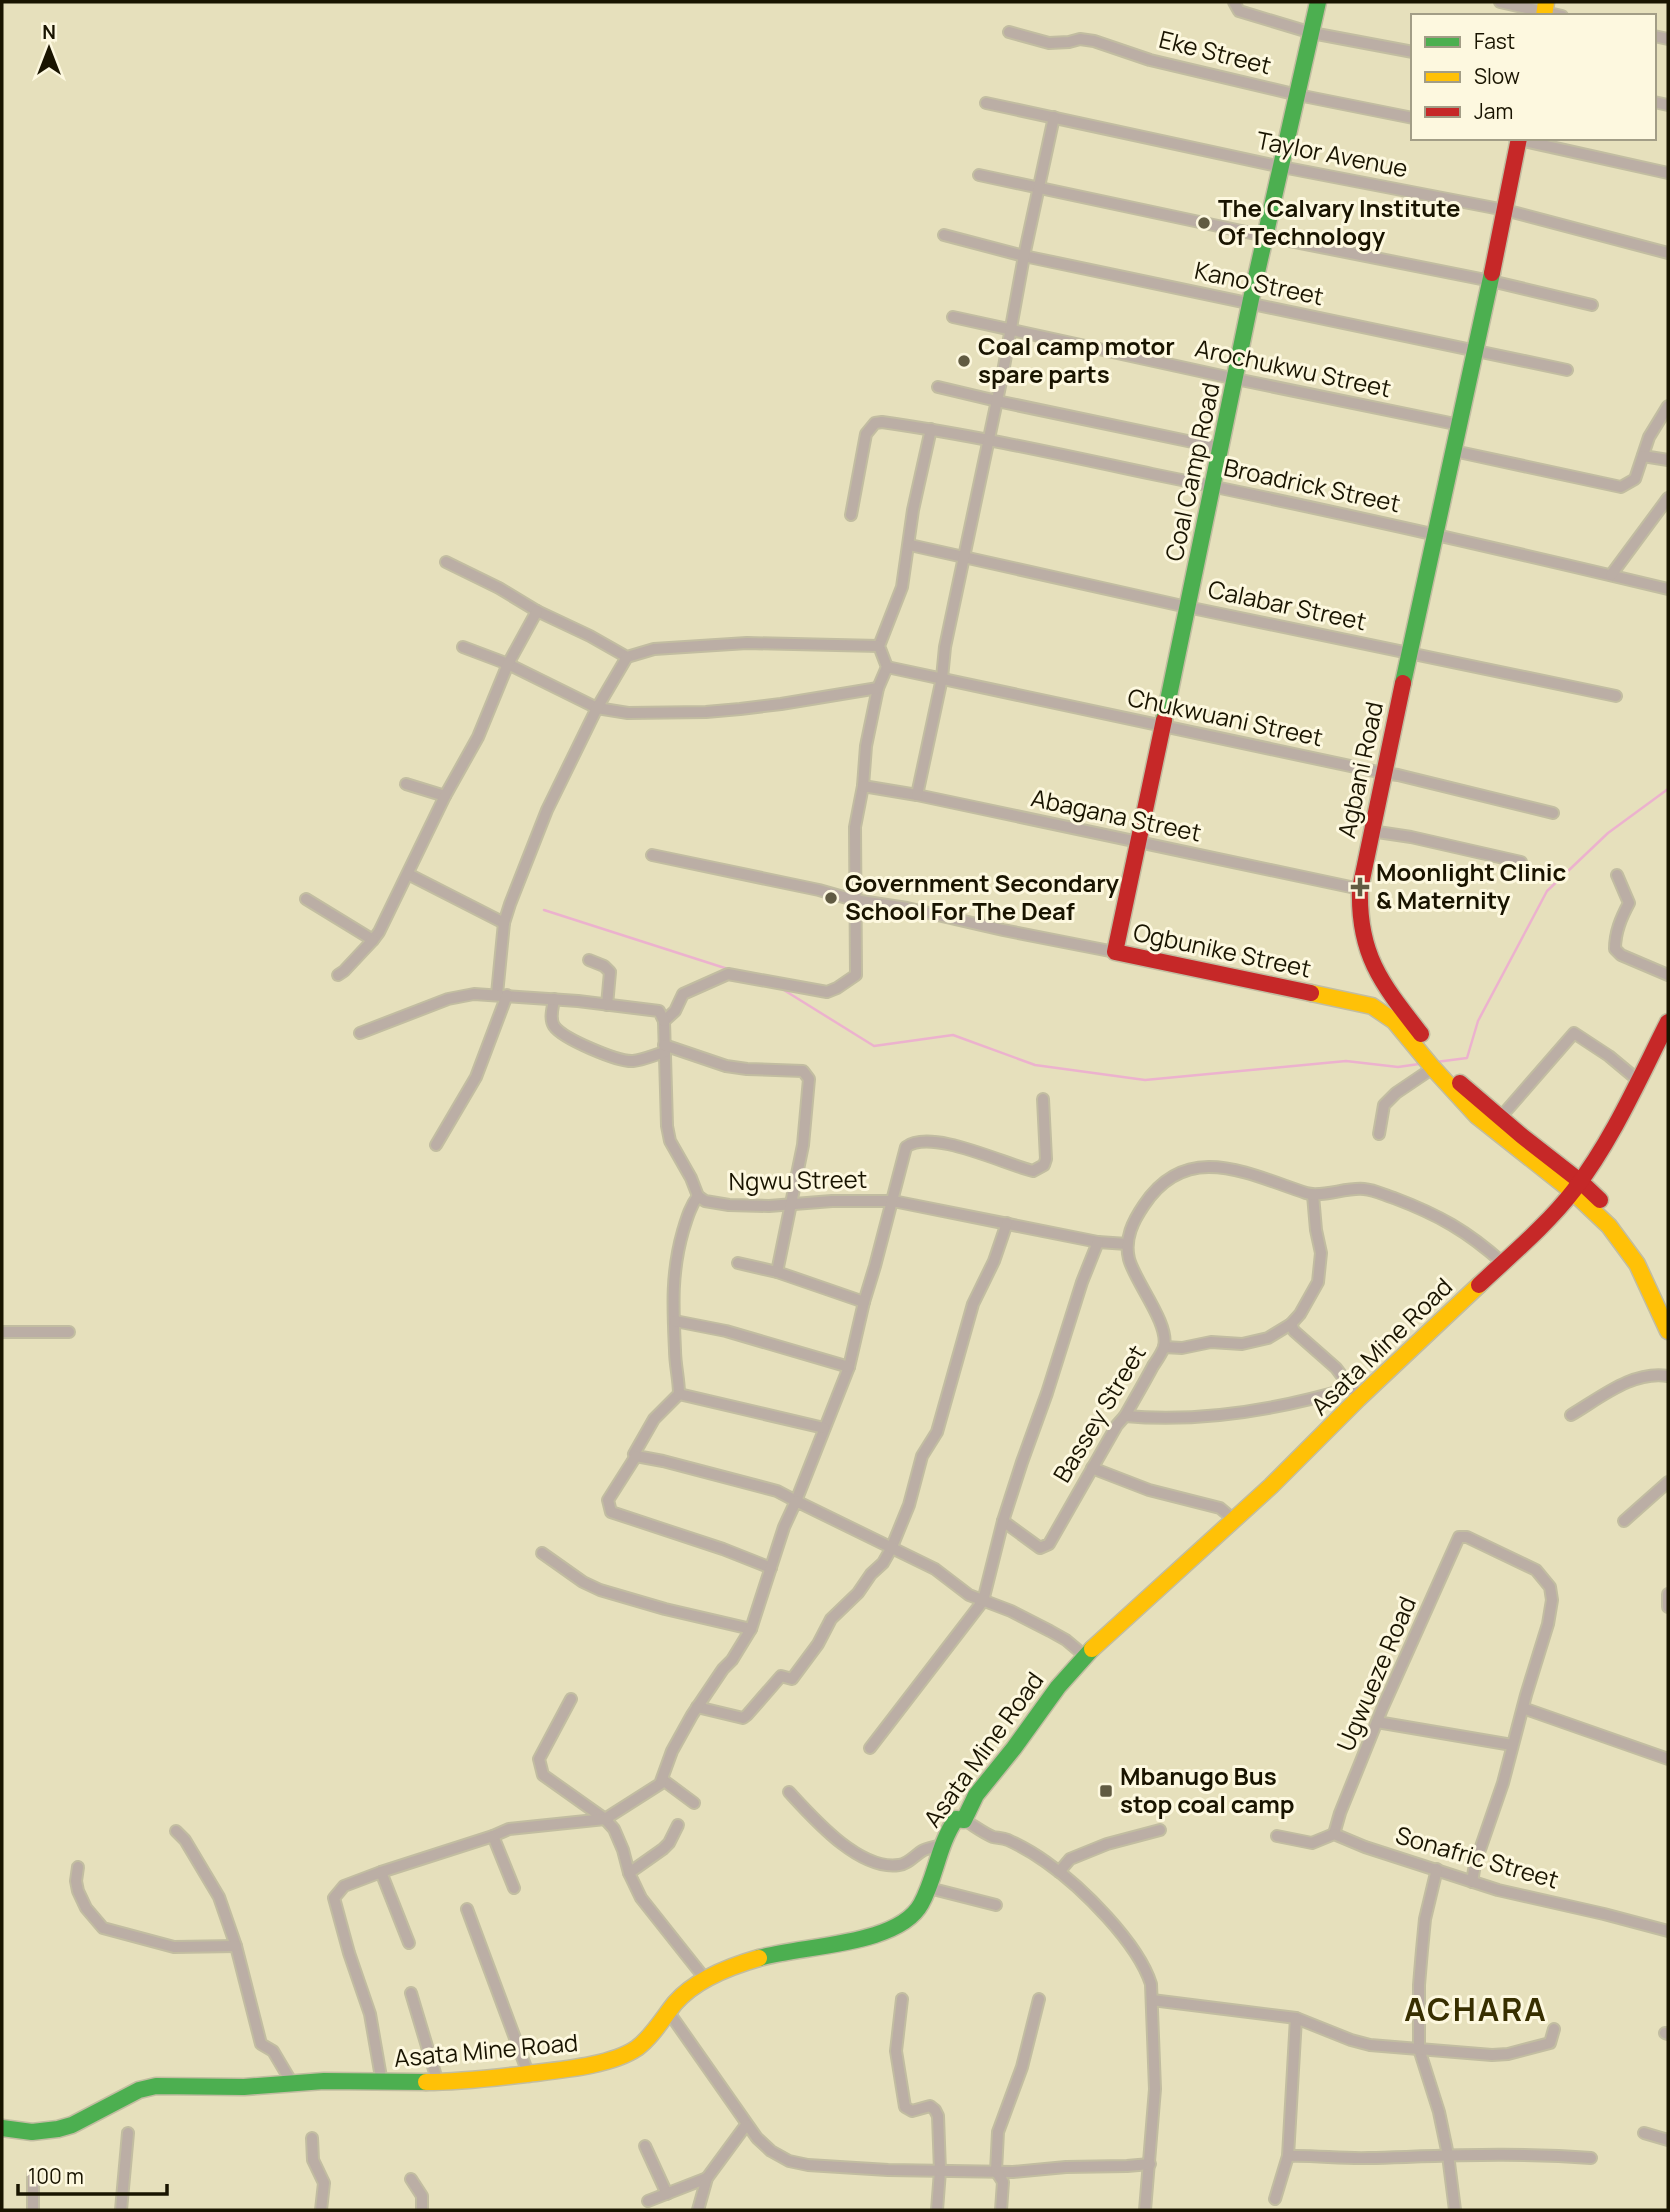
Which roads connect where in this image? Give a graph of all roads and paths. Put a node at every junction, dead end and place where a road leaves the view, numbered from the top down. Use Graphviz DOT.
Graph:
graph roads {
  1 [pos="1234,2"];
  2 [pos="1318,2"];
  3 [pos="1500,2"];
  4 [pos="1545,10"];
  5 [pos="1009,32"];
  6 [pos="1312,33"];
  7 [pos="1411,52"];
  8 [pos="1297,95"];
  9 [pos="986,103"];
  10 [pos="1054,117"];
  11 [pos="1411,118"];
  12 [pos="1517,140"];
  13 [pos="1521,140"];
  14 [pos="1282,167"];
  15 [pos="1668,173"];
  16 [pos="979,175"];
  17 [pos="1039,188"];
  18 [pos="1505,210"];
  19 [pos="944,235"];
  20 [pos="1265,236"];
  21 [pos="1668,253"];
  22 [pos="1024,256"];
  23 [pos="1491,281"];
  24 [pos="1250,304"];
  25 [pos="1592,305"];
  26 [pos="953,317"];
  27 [pos="1011,330"];
  28 [pos="1477,349"];
  29 [pos="1567,370"];
  30 [pos="1236,379"];
  31 [pos="938,387"];
  32 [pos="997,401"];
  33 [pos="1668,406"];
  34 [pos="1460,425"];
  35 [pos="931,429"];
  36 [pos="989,440"];
  37 [pos="1221,447"];
  38 [pos="1454,451"];
  39 [pos="1643,456"];
  40 [pos="1668,460"];
  41 [pos="1213,486"];
  42 [pos="1668,498"];
  43 [pos="851,514"];
  44 [pos="1435,534"];
  45 [pos="910,545"];
  46 [pos="965,556"];
  47 [pos="446,562"];
  48 [pos="1611,575"];
  49 [pos="1668,589"];
  50 [pos="1187,607"];
  51 [pos="537,611"];
  52 [pos="879,646"];
  53 [pos="463,647"];
  54 [pos="1409,653"];
  55 [pos="627,657"];
  56 [pos="508,664"];
  57 [pos="887,667"];
  58 [pos="942,678"];
  59 [pos="878,688"];
  60 [pos="1616,696"];
  61 [pos="597,708"];
  62 [pos="1162,725"];
  63 [pos="1383,774"];
  64 [pos="406,784"];
  65 [pos="863,786"];
  66 [pos="917,795"];
  67 [pos="445,796"];
  68 [pos="1553,813"];
  69 [pos="1371,831"];
  70 [pos="1137,842"];
  71 [pos="652,855"];
  72 [pos="1521,862"];
  73 [pos="408,874"];
  74 [pos="1617,875"];
  75 [pos="1360,889"];
  76 [pos="306,899"];
  77 [pos="854,900"];
  78 [pos="504,923"];
  79 [pos="373,940"];
  80 [pos="1115,951"];
  81 [pos="589,960"];
  82 [pos="338,975"];
  83 [pos="1668,975"];
  84 [pos="1389,993"];
  85 [pos="502,995"];
  86 [pos="554,999"];
  87 [pos="607,1005"];
  88 [pos="1372,1006"];
  89 [pos="664,1021"];
  90 [pos="1668,1022"];
  91 [pos="360,1033"];
  92 [pos="664,1049"];
  93 [pos="1434,1063"];
  94 [pos="1639,1081"];
  95 [pos="1043,1099"];
  96 [pos="1500,1118"];
  97 [pos="1379,1134"];
  98 [pos="436,1145"];
  99 [pos="1577,1187"];
  100 [pos="1313,1195"];
  101 [pos="698,1196"];
  102 [pos="893,1201"];
  103 [pos="792,1205"];
  104 [pos="1007,1223"];
  105 [pos="1098,1242"];
  106 [pos="1127,1244"];
  107 [pos="738,1263"];
  108 [pos="1503,1263"];
  109 [pos="777,1272"];
  110 [pos="863,1302"];
  111 [pos="1668,1305"];
  112 [pos="675,1321"];
  113 [pos="1291,1324"];
  114 [pos="2,1332"];
  115 [pos="69,1332"];
  116 [pos="1668,1332"];
  117 [pos="1164,1347"];
  118 [pos="849,1367"];
  119 [pos="1668,1376"];
  120 [pos="1357,1392"];
  121 [pos="679,1394"];
  122 [pos="1125,1416"];
  123 [pos="1571,1416"];
  124 [pos="824,1428"];
  125 [pos="636,1457"];
  126 [pos="1092,1468"];
  127 [pos="1668,1482"];
  128 [pos="796,1500"];
  129 [pos="1233,1520"];
  130 [pos="1003,1521"];
  131 [pos="1624,1521"];
  132 [pos="891,1549"];
  133 [pos="542,1553"];
  134 [pos="771,1569"];
  135 [pos="1668,1594"];
  136 [pos="983,1601"];
  137 [pos="1668,1607"];
  138 [pos="751,1629"];
  139 [pos="1085,1656"];
  140 [pos="571,1699"];
  141 [pos="697,1707"];
  142 [pos="1523,1708"];
  143 [pos="1377,1722"];
  144 [pos="1512,1745"];
  145 [pos="870,1748"];
  146 [pos="1668,1759"];
  147 [pos="663,1780"];
  148 [pos="789,1792"];
  149 [pos="694,1803"];
  150 [pos="605,1819"];
  151 [pos="964,1820"];
  152 [pos="678,1825"];
  153 [pos="176,1830"];
  154 [pos="1160,1830"];
  155 [pos="1334,1834"];
  156 [pos="494,1836"];
  157 [pos="1277,1836"];
  158 [pos="942,1845"];
  159 [pos="78,1867"];
  160 [pos="1437,1869"];
  161 [pos="381,1872"];
  162 [pos="1059,1872"];
  163 [pos="629,1873"];
  164 [pos="1472,1882"];
  165 [pos="514,1888"];
  166 [pos="929,1888"];
  167 [pos="996,1905"];
  168 [pos="467,1909"];
  169 [pos="1668,1931"];
  170 [pos="409,1943"];
  171 [pos="236,1947"];
  172 [pos="706,1980"];
  173 [pos="411,1993"];
  174 [pos="902,1998"];
  175 [pos="1040,1999"];
  176 [pos="1152,2000"];
  177 [pos="668,2011"];
  178 [pos="1296,2018"];
  179 [pos="1554,2029"];
  180 [pos="1419,2049"];
  181 [pos="528,2073"];
  182 [pos="292,2082"];
  183 [pos="382,2083"];
  184 [pos="438,2083"];
  185 [pos="746,2125"];
  186 [pos="2,2128"];
  187 [pos="128,2133"];
  188 [pos="1644,2133"];
  189 [pos="312,2138"];
  190 [pos="1668,2140"];
  191 [pos="645,2146"];
  192 [pos="1448,2155"];
  193 [pos="1288,2156"];
  194 [pos="1591,2158"];
  195 [pos="1150,2164"];
  196 [pos="940,2171"];
  197 [pos="996,2171"];
  198 [pos="33,2174"];
  199 [pos="707,2178"];
  200 [pos="411,2179"];
  201 [pos="667,2194"];
  202 [pos="1275,2199"];
  203 [pos="648,2202"];
  204 [pos="33,2210"];
  205 [pos="121,2210"];
  206 [pos="321,2210"];
  207 [pos="422,2210"];
  208 [pos="698,2210"];
  209 [pos="937,2210"];
  210 [pos="1001,2210"];
  211 [pos="1146,2210"];
  212 [pos="1455,2210"];
  1 -- 6 [label="street"];
  2 -- 6 [label="main road, Coal Camp Road"];
  3 -- 4 [label="street"];
  5 -- 8 [label="street, Eke Street"];
  6 -- 7 [label="street"];
  6 -- 8 [label="main road, Coal Camp Road"];
  8 -- 11 [label="street, Eke Street"];
  8 -- 14 [label="main road, Coal Camp Road"];
  9 -- 10 [label="street, Taylor Avenue"];
  10 -- 14 [label="street, Taylor Avenue"];
  10 -- 17 [label="street"];
  12 -- 18 [label="main road, Agbani Road"];
  13 -- 15 [label="street"];
  14 -- 18 [label="street, Taylor Avenue"];
  14 -- 20 [label="main road, Coal Camp Road"];
  16 -- 17 [label="street"];
  17 -- 20 [label="street"];
  17 -- 22 [label="street"];
  18 -- 21 [label="street, Taylor Avenue"];
  18 -- 23 [label="main road, Agbani Road"];
  19 -- 22 [label="street, Kano Street"];
  20 -- 23 [label="street"];
  20 -- 24 [label="main road, Coal Camp Road"];
  22 -- 24 [label="street, Kano Street"];
  22 -- 27 [label="street"];
  23 -- 25 [label="street"];
  23 -- 28 [label="main road, Agbani Road"];
  24 -- 28 [label="street, Kano Street"];
  24 -- 30 [label="main road, Coal Camp Road"];
  26 -- 27 [label="street, Arochukwu Street"];
  27 -- 30 [label="street, Arochukwu Street"];
  27 -- 32 [label="street"];
  28 -- 29 [label="street, Kano Street"];
  28 -- 34 [label="main road, Agbani Road"];
  30 -- 34 [label="street, Arochukwu Street"];
  30 -- 37 [label="main road, Coal Camp Road"];
  31 -- 32 [label="street"];
  32 -- 36 [label="street"];
  32 -- 37 [label="street"];
  33 -- 39 [label="street"];
  34 -- 38 [label="main road, Agbani Road"];
  35 -- 36 [label="street, Broadrick Street"];
  35 -- 43 [label="street, Broadrick Street"];
  35 -- 45 [label="street"];
  36 -- 41 [label="street, Broadrick Street"];
  36 -- 46 [label="street"];
  37 -- 41 [label="main road, Coal Camp Road"];
  38 -- 39 [label="street"];
  38 -- 44 [label="main road, Agbani Road"];
  39 -- 40 [label="street"];
  41 -- 44 [label="street, Broadrick Street"];
  41 -- 50 [label="main road, Coal Camp Road"];
  42 -- 48 [label="street"];
  44 -- 48 [label="street, Broadrick Street"];
  44 -- 54 [label="main road, Agbani Road"];
  45 -- 46 [label="street, Calabar Street"];
  45 -- 52 [label="street"];
  46 -- 50 [label="street, Calabar Street"];
  46 -- 58 [label="street"];
  47 -- 51 [label="street"];
  48 -- 49 [label="street, Broadrick Street"];
  50 -- 54 [label="street, Calabar Street"];
  50 -- 62 [label="main road, Coal Camp Road"];
  51 -- 55 [label="street"];
  51 -- 56 [label="street"];
  52 -- 55 [label="street"];
  52 -- 57 [label="street"];
  53 -- 56 [label="street"];
  54 -- 60 [label="street, Calabar Street"];
  54 -- 63 [label="main road, Agbani Road"];
  55 -- 61 [label="street"];
  56 -- 61 [label="street"];
  56 -- 67 [label="street"];
  57 -- 58 [label="street, Chukwuani Street"];
  57 -- 59 [label="street"];
  58 -- 62 [label="street, Chukwuani Street"];
  58 -- 66 [label="street"];
  59 -- 61 [label="street"];
  59 -- 65 [label="street"];
  61 -- 78 [label="street"];
  62 -- 63 [label="street, Chukwuani Street"];
  62 -- 70 [label="main road, Coal Camp Road"];
  63 -- 68 [label="street, Chukwuani Street"];
  63 -- 69 [label="main road, Agbani Road"];
  64 -- 67 [label="street"];
  65 -- 66 [label="street, Abagana Street"];
  65 -- 77 [label="street"];
  66 -- 70 [label="street, Abagana Street"];
  67 -- 73 [label="street"];
  69 -- 72 [label="street"];
  69 -- 75 [label="main road, Agbani Road"];
  70 -- 75 [label="street, Abagana Street"];
  70 -- 80 [label="main road, Coal Camp Road"];
  71 -- 77 [label="street, Ogbunike Street"];
  73 -- 78 [label="street"];
  73 -- 79 [label="street"];
  74 -- 83 [label="street"];
  75 -- 84 [label="main road, Agbani Road"];
  76 -- 79 [label="street"];
  77 -- 80 [label="street, Ogbunike Street"];
  77 -- 89 [label="street"];
  78 -- 85 [label="street"];
  79 -- 82 [label="street"];
  80 -- 88 [label="main road, Ogbunike Street"];
  81 -- 87 [label="street"];
  84 -- 88 [label="main road"];
  84 -- 93 [label="main road, Agbani Road"];
  85 -- 86 [label="street"];
  85 -- 91 [label="street"];
  85 -- 98 [label="street"];
  86 -- 87 [label="street"];
  86 -- 92 [label="street"];
  87 -- 89 [label="street"];
  88 -- 93 [label="main road, Agbani Road"];
  89 -- 92 [label="street, Ngwu Street"];
  90 -- 94 [label="main road, Asata Mine Road"];
  92 -- 101 [label="street, Ngwu Street"];
  92 -- 103 [label="street"];
  93 -- 96 [label="main road, Agbani Road"];
  93 -- 97 [label="street"];
  93 -- 99 [label="main road, Agbani Road"];
  94 -- 96 [label="street"];
  94 -- 99 [label="main road, Asata Mine Road"];
  95 -- 102 [label="street"];
  96 -- 99 [label="main road, Agbani Road"];
  99 -- 108 [label="main road, Asata Mine Road"];
  99 -- 111 [label="main road, Agbani Road"];
  99 -- 116 [label="main road, Agbani Road"];
  100 -- 106 [label="street"];
  100 -- 108 [label="street"];
  100 -- 113 [label="street"];
  101 -- 103 [label="street, Ngwu Street"];
  101 -- 112 [label="street"];
  102 -- 103 [label="street, Ngwu Street"];
  102 -- 104 [label="street, Ngwu Street"];
  102 -- 110 [label="street"];
  103 -- 109 [label="street"];
  104 -- 105 [label="street, Ngwu Street"];
  104 -- 132 [label="street"];
  105 -- 106 [label="street, Ngwu Street"];
  105 -- 130 [label="street"];
  106 -- 117 [label="street, Bassey Street"];
  107 -- 109 [label="street"];
  108 -- 120 [label="main road, Asata Mine Road"];
  109 -- 110 [label="street"];
  110 -- 118 [label="street"];
  112 -- 118 [label="street"];
  112 -- 121 [label="street"];
  113 -- 117 [label="street"];
  113 -- 120 [label="street"];
  114 -- 115 [label="street"];
  117 -- 122 [label="street, Bassey Street"];
  118 -- 124 [label="street"];
  119 -- 123 [label="street"];
  120 -- 122 [label="street"];
  120 -- 129 [label="main road, Asata Mine Road"];
  121 -- 124 [label="street"];
  121 -- 125 [label="street"];
  122 -- 126 [label="street, Bassey Street"];
  124 -- 128 [label="street"];
  125 -- 128 [label="street"];
  125 -- 134 [label="street"];
  126 -- 129 [label="street"];
  126 -- 130 [label="street, Bassey Street"];
  127 -- 131 [label="street"];
  128 -- 132 [label="street"];
  128 -- 134 [label="street"];
  129 -- 139 [label="main road, Asata Mine Road"];
  130 -- 136 [label="street"];
  132 -- 136 [label="street"];
  132 -- 141 [label="street"];
  133 -- 138 [label="street"];
  134 -- 138 [label="street"];
  135 -- 137 [label="street"];
  136 -- 139 [label="street"];
  136 -- 145 [label="street"];
  138 -- 141 [label="street"];
  139 -- 151 [label="main road, Asata Mine Road"];
  140 -- 150 [label="street"];
  141 -- 147 [label="street"];
  142 -- 143 [label="street, Ugwueze Road"];
  142 -- 144 [label="street"];
  142 -- 146 [label="street"];
  143 -- 144 [label="street"];
  143 -- 155 [label="street, Ugwueze Road"];
  144 -- 164 [label="street"];
  147 -- 149 [label="street"];
  147 -- 150 [label="street"];
  148 -- 158 [label="street"];
  150 -- 156 [label="street"];
  150 -- 163 [label="street"];
  151 -- 158 [label="main road, Asata Mine Road"];
  151 -- 162 [label="street"];
  152 -- 163 [label="street"];
  153 -- 171 [label="street"];
  154 -- 162 [label="street"];
  155 -- 157 [label="street"];
  155 -- 160 [label="street, Sonafric Street"];
  156 -- 161 [label="street"];
  156 -- 165 [label="street"];
  158 -- 166 [label="main road, Asata Mine Road"];
  159 -- 171 [label="street"];
  160 -- 164 [label="street, Sonafric Street"];
  160 -- 180 [label="street"];
  161 -- 170 [label="street"];
  161 -- 183 [label="street"];
  162 -- 176 [label="street"];
  163 -- 172 [label="street"];
  164 -- 169 [label="street, Sonafric Street"];
  166 -- 167 [label="street"];
  166 -- 172 [label="main road, Asata Mine Road"];
  168 -- 181 [label="street"];
  171 -- 182 [label="street"];
  172 -- 177 [label="main road, Asata Mine Road"];
  173 -- 184 [label="street"];
  174 -- 196 [label="street"];
  175 -- 197 [label="street"];
  176 -- 178 [label="street"];
  176 -- 195 [label="street"];
  177 -- 181 [label="main road, Asata Mine Road"];
  177 -- 185 [label="street"];
  178 -- 180 [label="street"];
  178 -- 193 [label="street"];
  179 -- 180 [label="street"];
  180 -- 192 [label="street"];
  181 -- 184 [label="main road, Asata Mine Road"];
  182 -- 183 [label="main road, Asata Mine Road"];
  182 -- 186 [label="main road, Asata Mine Road"];
  183 -- 184 [label="main road, Asata Mine Road"];
  185 -- 196 [label="street"];
  185 -- 199 [label="street"];
  187 -- 205 [label="street"];
  188 -- 190 [label="street"];
  189 -- 206 [label="street"];
  191 -- 201 [label="street"];
  192 -- 193 [label="street"];
  192 -- 194 [label="street"];
  192 -- 212 [label="street"];
  193 -- 202 [label="street"];
  195 -- 197 [label="street"];
  195 -- 211 [label="street"];
  196 -- 197 [label="street"];
  196 -- 209 [label="street"];
  197 -- 210 [label="street"];
  198 -- 204 [label="street"];
  199 -- 201 [label="street"];
  199 -- 208 [label="street"];
  200 -- 207 [label="street"];
  201 -- 203 [label="street"];
}
